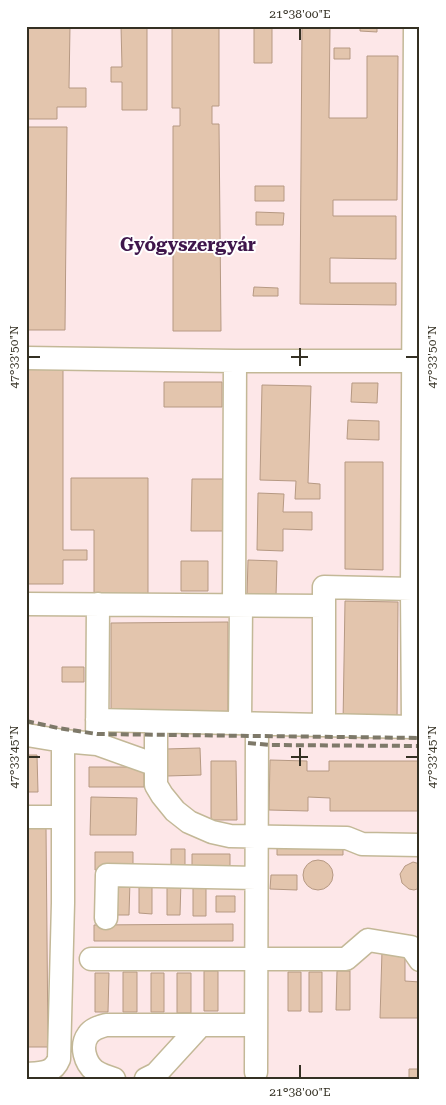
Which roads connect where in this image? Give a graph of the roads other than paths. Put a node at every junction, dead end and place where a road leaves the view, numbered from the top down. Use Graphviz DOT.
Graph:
graph roads {
  1 [pos="414,26"];
  2 [pos="417,285"];
  3 [pos="26,358"];
  4 [pos="235,361"];
  5 [pos="413,361"];
  6 [pos="412,589"];
  7 [pos="26,604"];
  8 [pos="98,604"];
  9 [pos="238,605"];
  10 [pos="324,606"];
  11 [pos="416,698"];
  12 [pos="97,720"];
  13 [pos="156,722"];
  14 [pos="248,723"];
  15 [pos="324,725"];
  16 [pos="27,735"];
  17 [pos="63,741"];
  18 [pos="97,744"];
  19 [pos="156,765"];
  20 [pos="26,817"];
  21 [pos="63,817"];
  22 [pos="256,837"];
  23 [pos="420,845"];
  24 [pos="256,878"];
  25 [pos="106,918"];
  26 [pos="256,958"];
  27 [pos="91,959"];
  28 [pos="420,960"];
  29 [pos="256,1025"];
  30 [pos="199,1027"];
  31 [pos="256,1072"];
  32 [pos="26,1074"];
  33 [pos="114,1079"];
  34 [pos="146,1079"];
  1 -- 2 [label="lane"];
  2 -- 5 [label="lane"];
  3 -- 4 [label="lane"];
  4 -- 5 [label="lane"];
  4 -- 9 [label="lane"];
  5 -- 6 [label="lane"];
  6 -- 10 [label="lane"];
  6 -- 11 [label="lane"];
  7 -- 8 [label="lane"];
  8 -- 9 [label="lane"];
  8 -- 12 [label="lane"];
  9 -- 10 [label="lane"];
  9 -- 14 [label="lane"];
  10 -- 15 [label="lane"];
  11 -- 15 [label="lane"];
  12 -- 13 [label="lane"];
  12 -- 18 [label="lane"];
  13 -- 14 [label="lane"];
  13 -- 19 [label="lane"];
  14 -- 15 [label="lane"];
  14 -- 22 [label="lane"];
  16 -- 17 [label="lane"];
  17 -- 18 [label="lane"];
  17 -- 21 [label="lane"];
  18 -- 19 [label="lane"];
  19 -- 22 [label="lane"];
  20 -- 21 [label="lane"];
  21 -- 32 [label="lane"];
  22 -- 23 [label="lane"];
  22 -- 24 [label="lane"];
  24 -- 25 [label="lane"];
  24 -- 26 [label="lane"];
  26 -- 27 [label="lane"];
  26 -- 28 [label="lane"];
  26 -- 29 [label="lane"];
  29 -- 30 [label="lane"];
  29 -- 31 [label="lane"];
  30 -- 33 [label="lane"];
  30 -- 34 [label="lane"];
}
